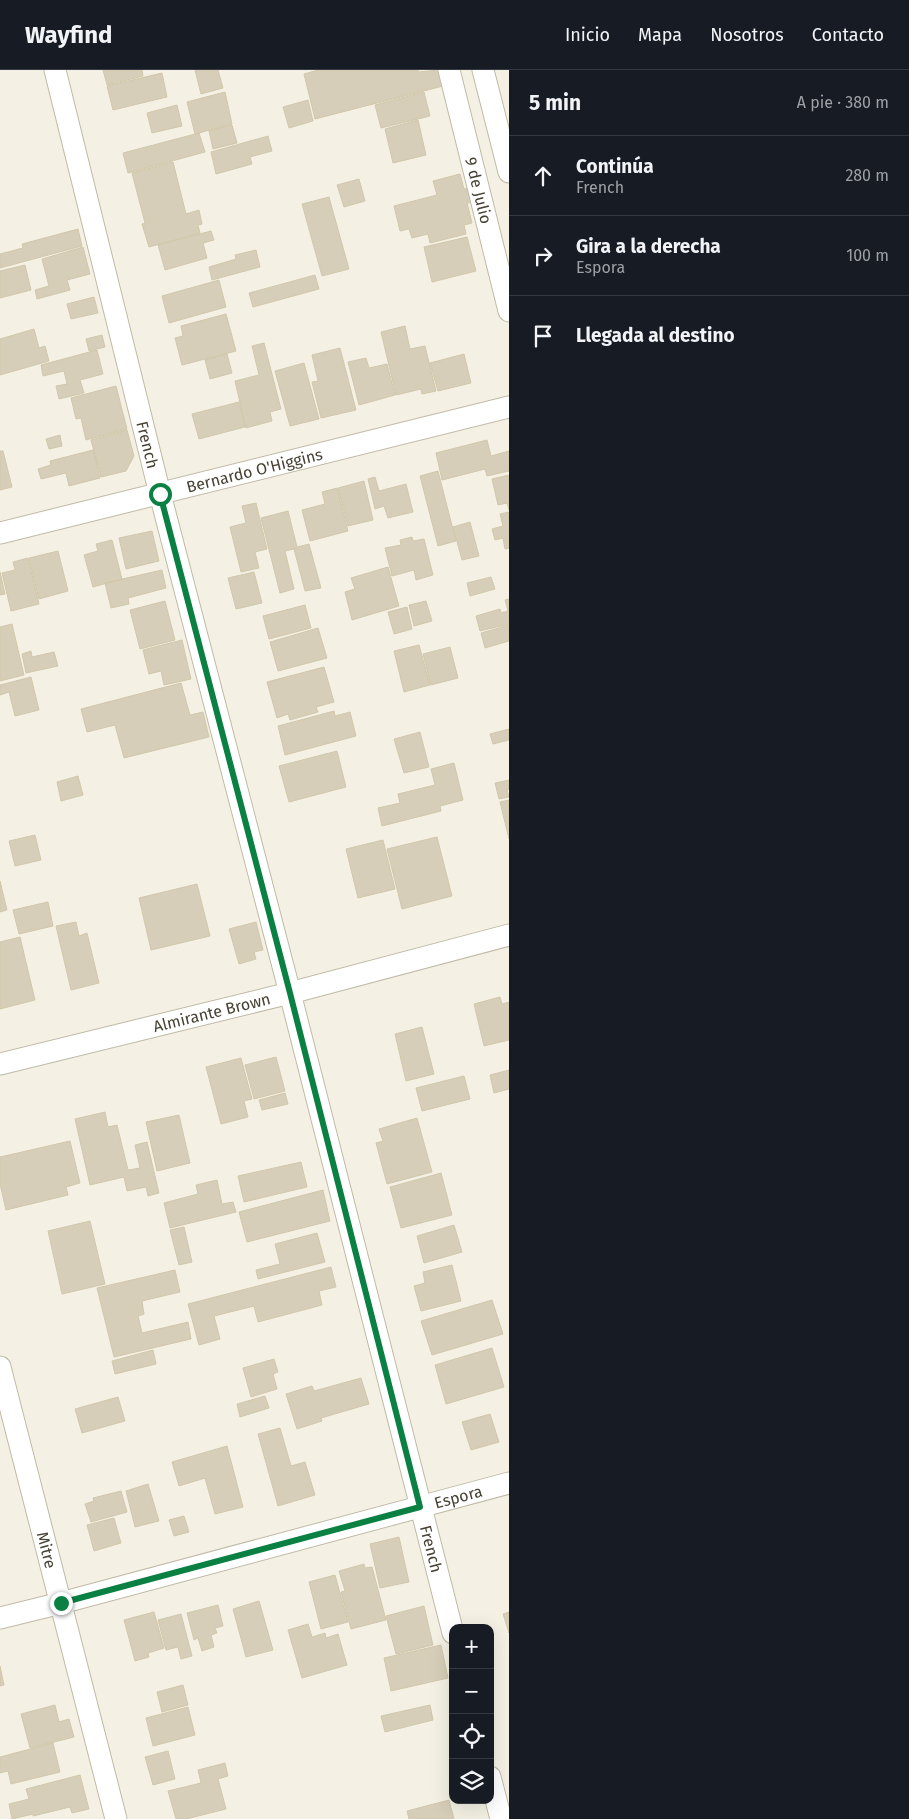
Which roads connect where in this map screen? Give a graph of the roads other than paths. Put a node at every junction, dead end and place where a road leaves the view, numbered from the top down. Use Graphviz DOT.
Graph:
graph roads {
  1 [pos="55,70"];
  2 [pos="449,70"];
  3 [pos="483,70"];
  4 [pos="509,172"];
  5 [pos="509,311"];
  6 [pos="509,407"];
  7 [pos="160,494"];
  8 [pos="0,533"];
  9 [pos="509,935"];
  10 [pos="290,993"];
  11 [pos="0,1064"];
  12 [pos="0,1367"];
  13 [pos="509,1483"];
  14 [pos="420,1507"];
  15 [pos="61,1603"];
  16 [pos="0,1618"];
  17 [pos="451,1624"];
  18 [pos="494,1792"];
  19 [pos="116,1819"];
  20 [pos="501,1819"];
  1 -- 7 [label="street, French"];
  2 -- 5 [label="street, 9 de Julio"];
  3 -- 4 [label="street, 9 de Julio"];
  6 -- 7 [label="street, Bernardo O'Higgins"];
  7 -- 8 [label="street, Bernardo O'Higgins"];
  7 -- 10 [label="street, French"];
  9 -- 10 [label="street, Almirante Brown"];
  10 -- 11 [label="street, Almirante Brown"];
  10 -- 14 [label="street, French"];
  12 -- 15 [label="street, Mitre"];
  13 -- 14 [label="street, Espora"];
  14 -- 15 [label="street, Espora"];
  14 -- 17 [label="street, French"];
  15 -- 16 [label="street, Espora"];
  15 -- 19 [label="street, Mitre"];
  18 -- 20 [label="street"];
}
